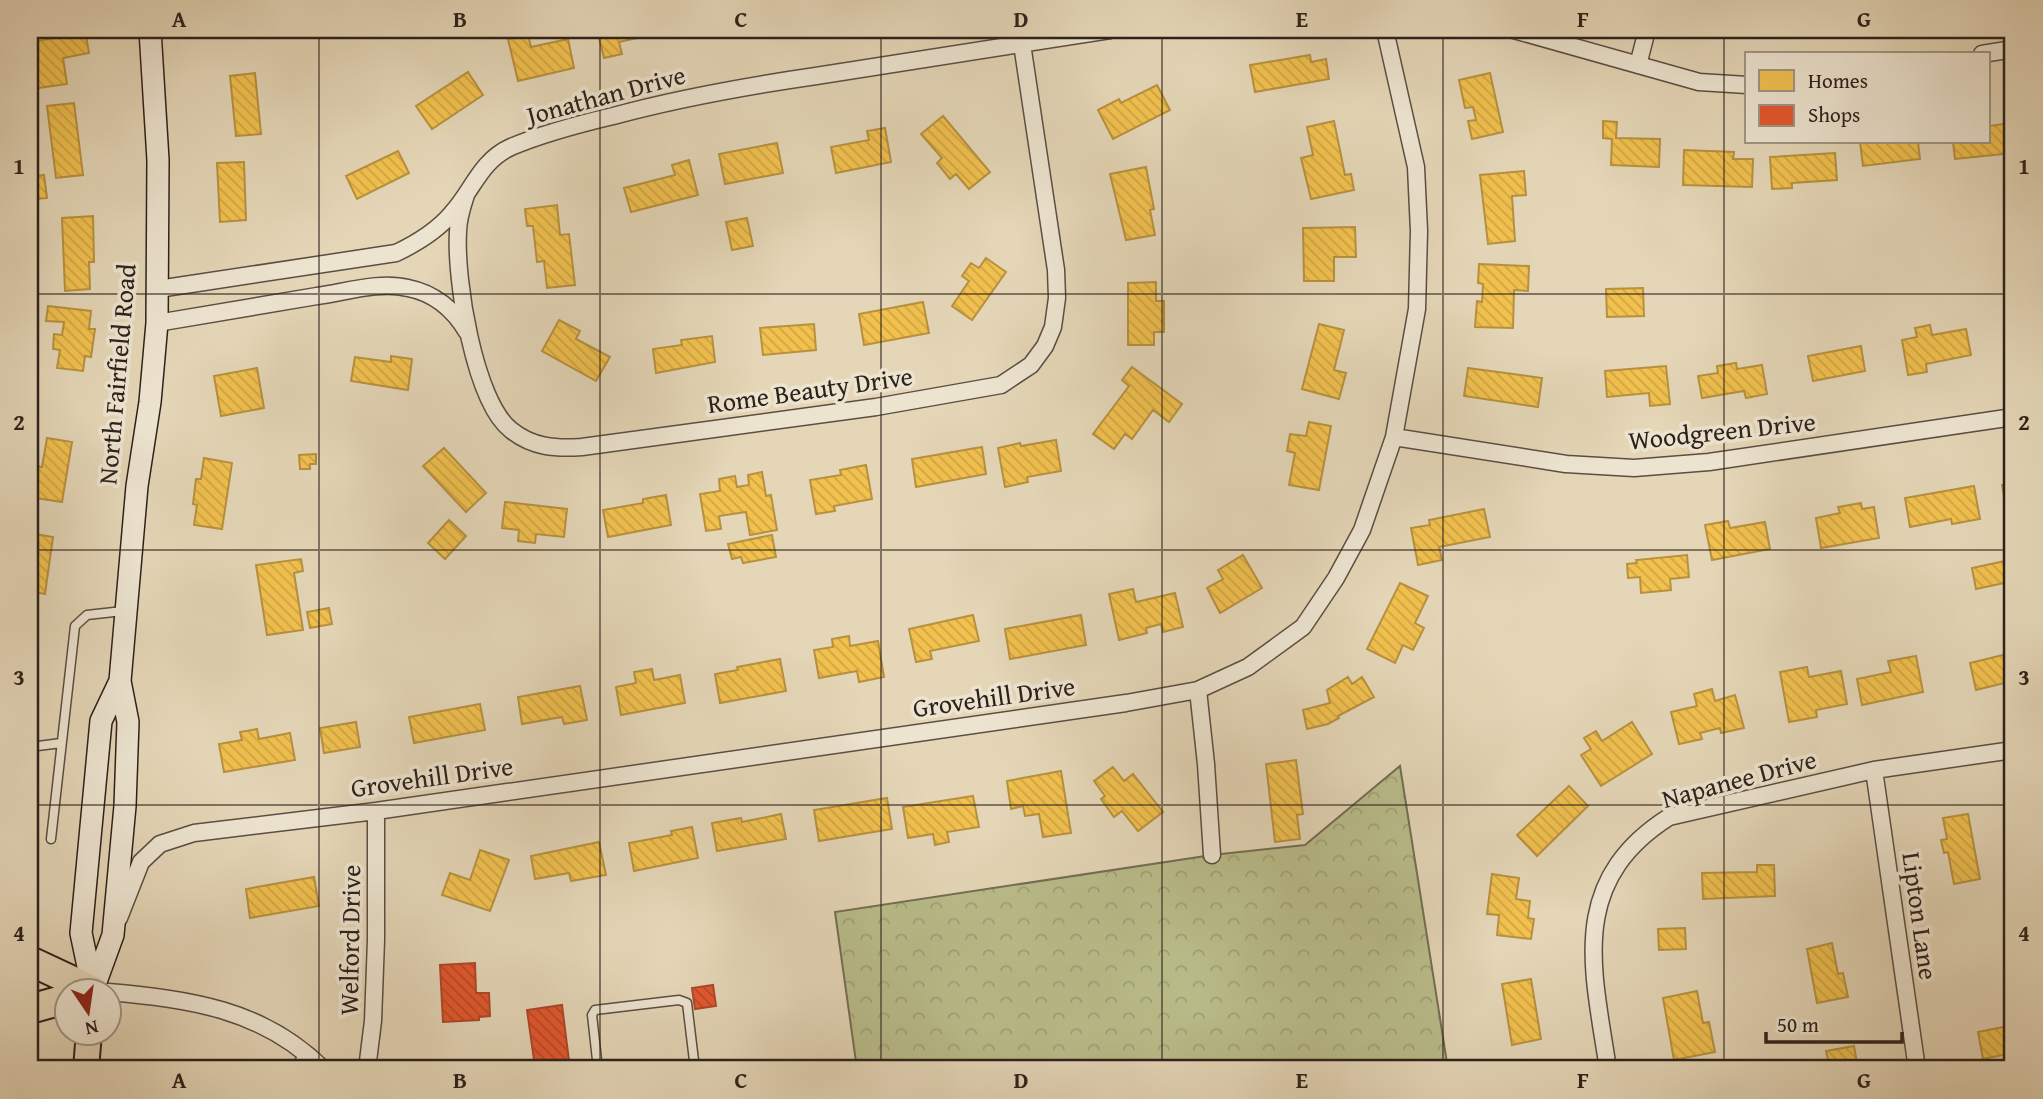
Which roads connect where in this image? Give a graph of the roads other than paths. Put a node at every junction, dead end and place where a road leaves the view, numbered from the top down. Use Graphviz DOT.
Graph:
graph roads {
  1 [pos="150,30"];
  2 [pos="1110,30"];
  3 [pos="1385,30"];
  4 [pos="1514,30"];
  5 [pos="1647,30"];
  6 [pos="1022,44"];
  7 [pos="2013,50"];
  8 [pos="1990,53"];
  9 [pos="1638,65"];
  10 [pos="1745,85"];
  11 [pos="466,195"];
  12 [pos="158,289"];
  13 [pos="157,323"];
  14 [pos="472,342"];
  15 [pos="2013,417"];
  16 [pos="1394,437"];
  17 [pos="126,611"];
  18 [pos="120,681"];
  19 [pos="1198,690"];
  20 [pos="61,743"];
  21 [pos="30,747"];
  22 [pos="2013,750"];
  23 [pos="1874,770"];
  24 [pos="376,811"];
  25 [pos="51,839"];
  26 [pos="1212,855"];
  27 [pos="113,935"];
  28 [pos="30,961"];
  29 [pos="63,976"];
  30 [pos="90,976"];
  31 [pos="98,976"];
  32 [pos="122,994"];
  33 [pos="52,1003"];
  34 [pos="30,1006"];
  35 [pos="88,1046"];
  36 [pos="305,1053"];
  37 [pos="86,1069"];
  38 [pos="294,1069"];
  39 [pos="323,1069"];
  40 [pos="367,1069"];
  41 [pos="598,1069"];
  42 [pos="695,1069"];
  43 [pos="1608,1069"];
  44 [pos="1917,1069"];
  1 -- 12 [label="main road, North Fairfield Road"];
  2 -- 6 [label="street, Jonathan Drive"];
  3 -- 16 [label="street, Grovehill Drive"];
  4 -- 9 [label="street"];
  5 -- 9 [label="street"];
  6 -- 11 [label="street, Jonathan Drive"];
  6 -- 14 [label="street, Rome Beauty Drive"];
  7 -- 8 [label="street"];
  9 -- 10 [label="street"];
  11 -- 12 [label="street, Jonathan Drive"];
  11 -- 14 [label="street, Rome Beauty Drive"];
  12 -- 13 [label="main road, North Fairfield Road"];
  13 -- 14 [label="street"];
  13 -- 17 [label="main road, North Fairfield Road"];
  15 -- 16 [label="street, Woodgreen Drive"];
  16 -- 19 [label="street, Grovehill Drive"];
  17 -- 18 [label="main road, North Fairfield Road"];
  17 -- 20 [label="lane"];
  18 -- 27 [label="main road, North Fairfield Road"];
  18 -- 30 [label="main road, North Fairfield Road"];
  19 -- 24 [label="street, Grovehill Drive"];
  19 -- 26 [label="street"];
  20 -- 21 [label="lane"];
  20 -- 25 [label="lane"];
  22 -- 23 [label="street, Napanee Drive"];
  23 -- 43 [label="street, Napanee Drive"];
  23 -- 44 [label="street, Lipton Lane"];
  24 -- 27 [label="street, Grovehill Drive"];
  24 -- 40 [label="street, Welford Drive"];
  27 -- 31 [label="main road, North Fairfield Road"];
  28 -- 29 [label="highway"];
  32 -- 36 [label="street"];
  33 -- 34 [label="highway"];
  35 -- 37 [label="main road"];
  36 -- 38 [label="lane"];
  36 -- 39 [label="street"];
  41 -- 42 [label="lane"];
}
